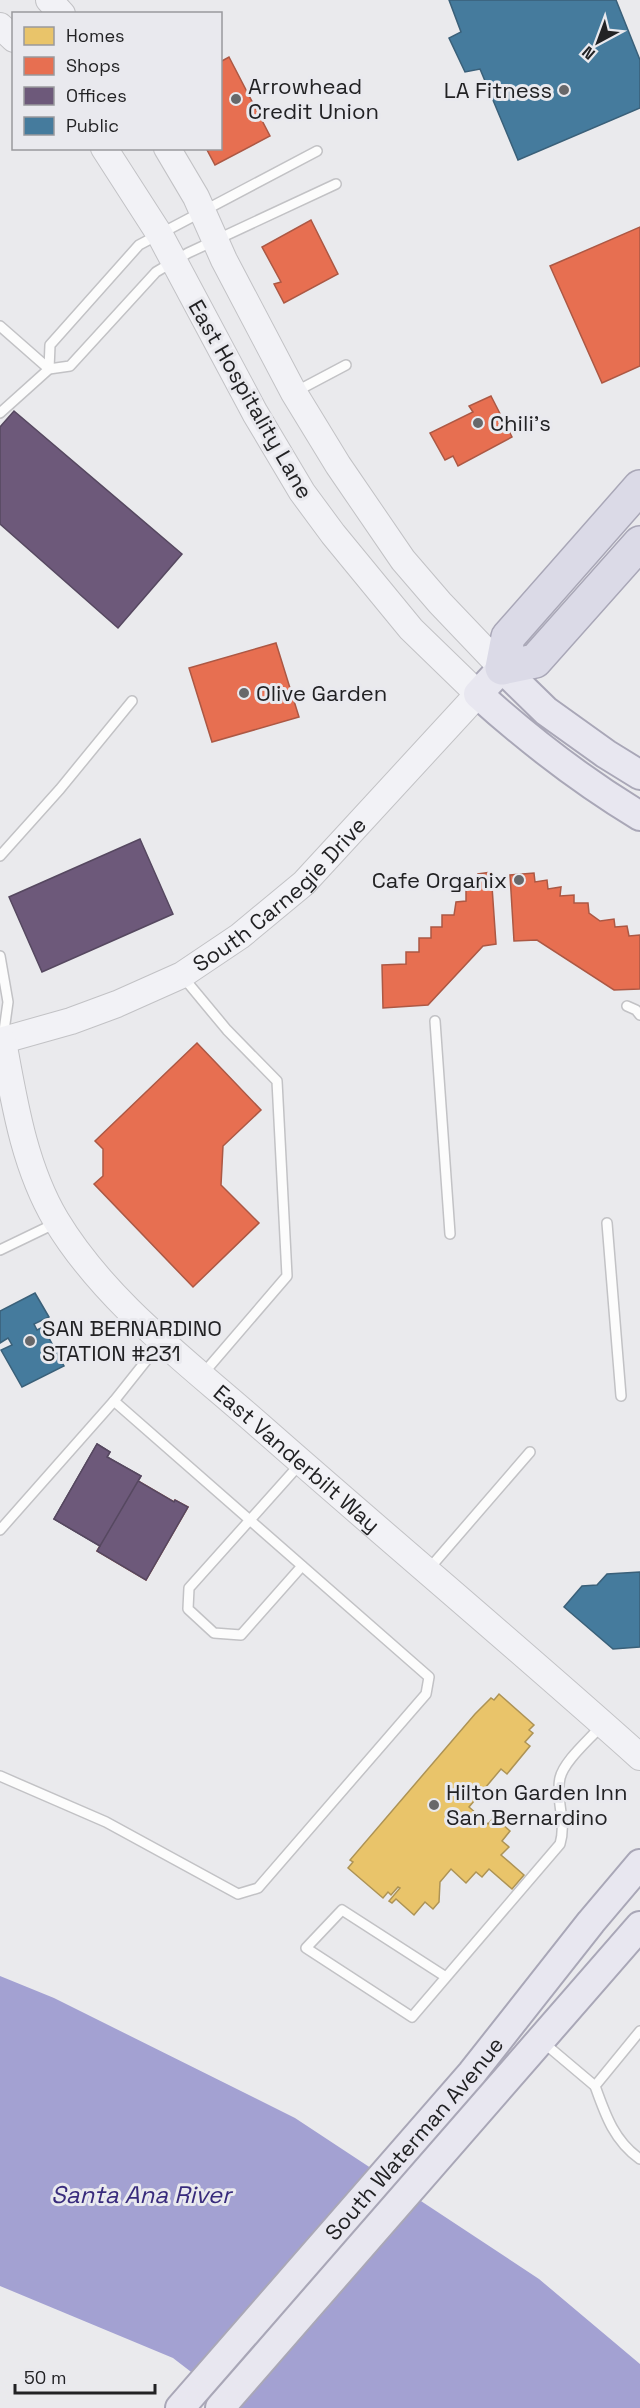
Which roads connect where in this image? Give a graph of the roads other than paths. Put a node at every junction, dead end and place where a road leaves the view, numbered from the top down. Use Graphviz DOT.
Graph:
graph roads {
  1 [pos="49,0"];
  2 [pos="60,12"];
  3 [pos="0,26"];
  4 [pos="12,37"];
  5 [pos="105,150"];
  6 [pos="168,150"];
  7 [pos="317,151"];
  8 [pos="336,184"];
  9 [pos="202,212"];
  10 [pos="159,235"];
  11 [pos="215,240"];
  12 [pos="174,261"];
  13 [pos="0,326"];
  14 [pos="346,365"];
  15 [pos="50,369"];
  16 [pos="294,393"];
  17 [pos="0,413"];
  18 [pos="640,487"];
  19 [pos="640,543"];
  20 [pos="502,668"];
  21 [pos="478,694"];
  22 [pos="132,701"];
  23 [pos="640,774"];
  24 [pos="640,816"];
  25 [pos="0,856"];
  26 [pos="0,956"];
  27 [pos="182,975"];
  28 [pos="627,1006"];
  29 [pos="640,1015"];
  30 [pos="435,1021"];
  31 [pos="1,1039"];
  32 [pos="58,1221"];
  33 [pos="607,1223"];
  34 [pos="450,1234"];
  35 [pos="0,1250"];
  36 [pos="163,1340"];
  37 [pos="202,1375"];
  38 [pos="621,1396"];
  39 [pos="114,1401"];
  40 [pos="530,1452"];
  41 [pos="301,1462"];
  42 [pos="249,1520"];
  43 [pos="0,1530"];
  44 [pos="302,1566"];
  45 [pos="427,1571"];
  46 [pos="603,1724"];
  47 [pos="640,1758"];
  48 [pos="0,1776"];
  49 [pos="640,1864"];
  50 [pos="640,1926"];
  51 [pos="446,1977"];
  52 [pos="640,2031"];
  53 [pos="542,2041"];
  54 [pos="595,2086"];
  55 [pos="640,2159"];
  56 [pos="180,2408"];
  57 [pos="220,2408"];
  1 -- 2 [label="street"];
  3 -- 4 [label="street"];
  5 -- 10 [label="street, East Hospitality Lane"];
  6 -- 9 [label="street, East Hospitality Lane"];
  7 -- 9 [label="lane"];
  8 -- 11 [label="lane"];
  9 -- 10 [label="lane"];
  9 -- 11 [label="street, East Hospitality Lane"];
  10 -- 12 [label="street, East Hospitality Lane"];
  10 -- 15 [label="lane"];
  11 -- 12 [label="lane"];
  11 -- 16 [label="street, East Hospitality Lane"];
  12 -- 15 [label="lane"];
  12 -- 21 [label="street, East Hospitality Lane"];
  13 -- 15 [label="lane"];
  14 -- 16 [label="lane"];
  15 -- 17 [label="lane"];
  16 -- 20 [label="street, East Hospitality Lane"];
  18 -- 20 [label="highway"];
  19 -- 20 [label="highway"];
  20 -- 21 [label="main road, South Carnegie Drive"];
  20 -- 23 [label="main road, East Hospitality Lane"];
  21 -- 24 [label="main road, East Hospitality Lane"];
  21 -- 27 [label="street, South Carnegie Drive"];
  22 -- 25 [label="lane"];
  26 -- 31 [label="lane"];
  27 -- 31 [label="street, South Carnegie Drive"];
  27 -- 37 [label="lane"];
  28 -- 29 [label="lane"];
  30 -- 34 [label="lane"];
  31 -- 32 [label="street, East Vanderbilt Way"];
  32 -- 35 [label="lane"];
  32 -- 36 [label="street, East Vanderbilt Way"];
  33 -- 38 [label="lane"];
  36 -- 37 [label="street, East Vanderbilt Way"];
  36 -- 39 [label="lane"];
  37 -- 41 [label="street, East Vanderbilt Way"];
  39 -- 42 [label="lane"];
  39 -- 43 [label="lane"];
  40 -- 45 [label="lane"];
  41 -- 42 [label="lane"];
  41 -- 45 [label="street, East Vanderbilt Way"];
  42 -- 44 [label="lane"];
  42 -- 44 [label="lane"];
  44 -- 48 [label="lane"];
  45 -- 46 [label="street, East Vanderbilt Way"];
  46 -- 47 [label="street, East Vanderbilt Way"];
  46 -- 51 [label="lane"];
  49 -- 56 [label="main road, South Waterman Avenue"];
  50 -- 53 [label="main road, South Waterman Avenue"];
  51 -- 51 [label="lane"];
  52 -- 54 [label="lane"];
  53 -- 54 [label="lane"];
  53 -- 57 [label="main road, South Waterman Avenue"];
  54 -- 55 [label="lane"];
}
